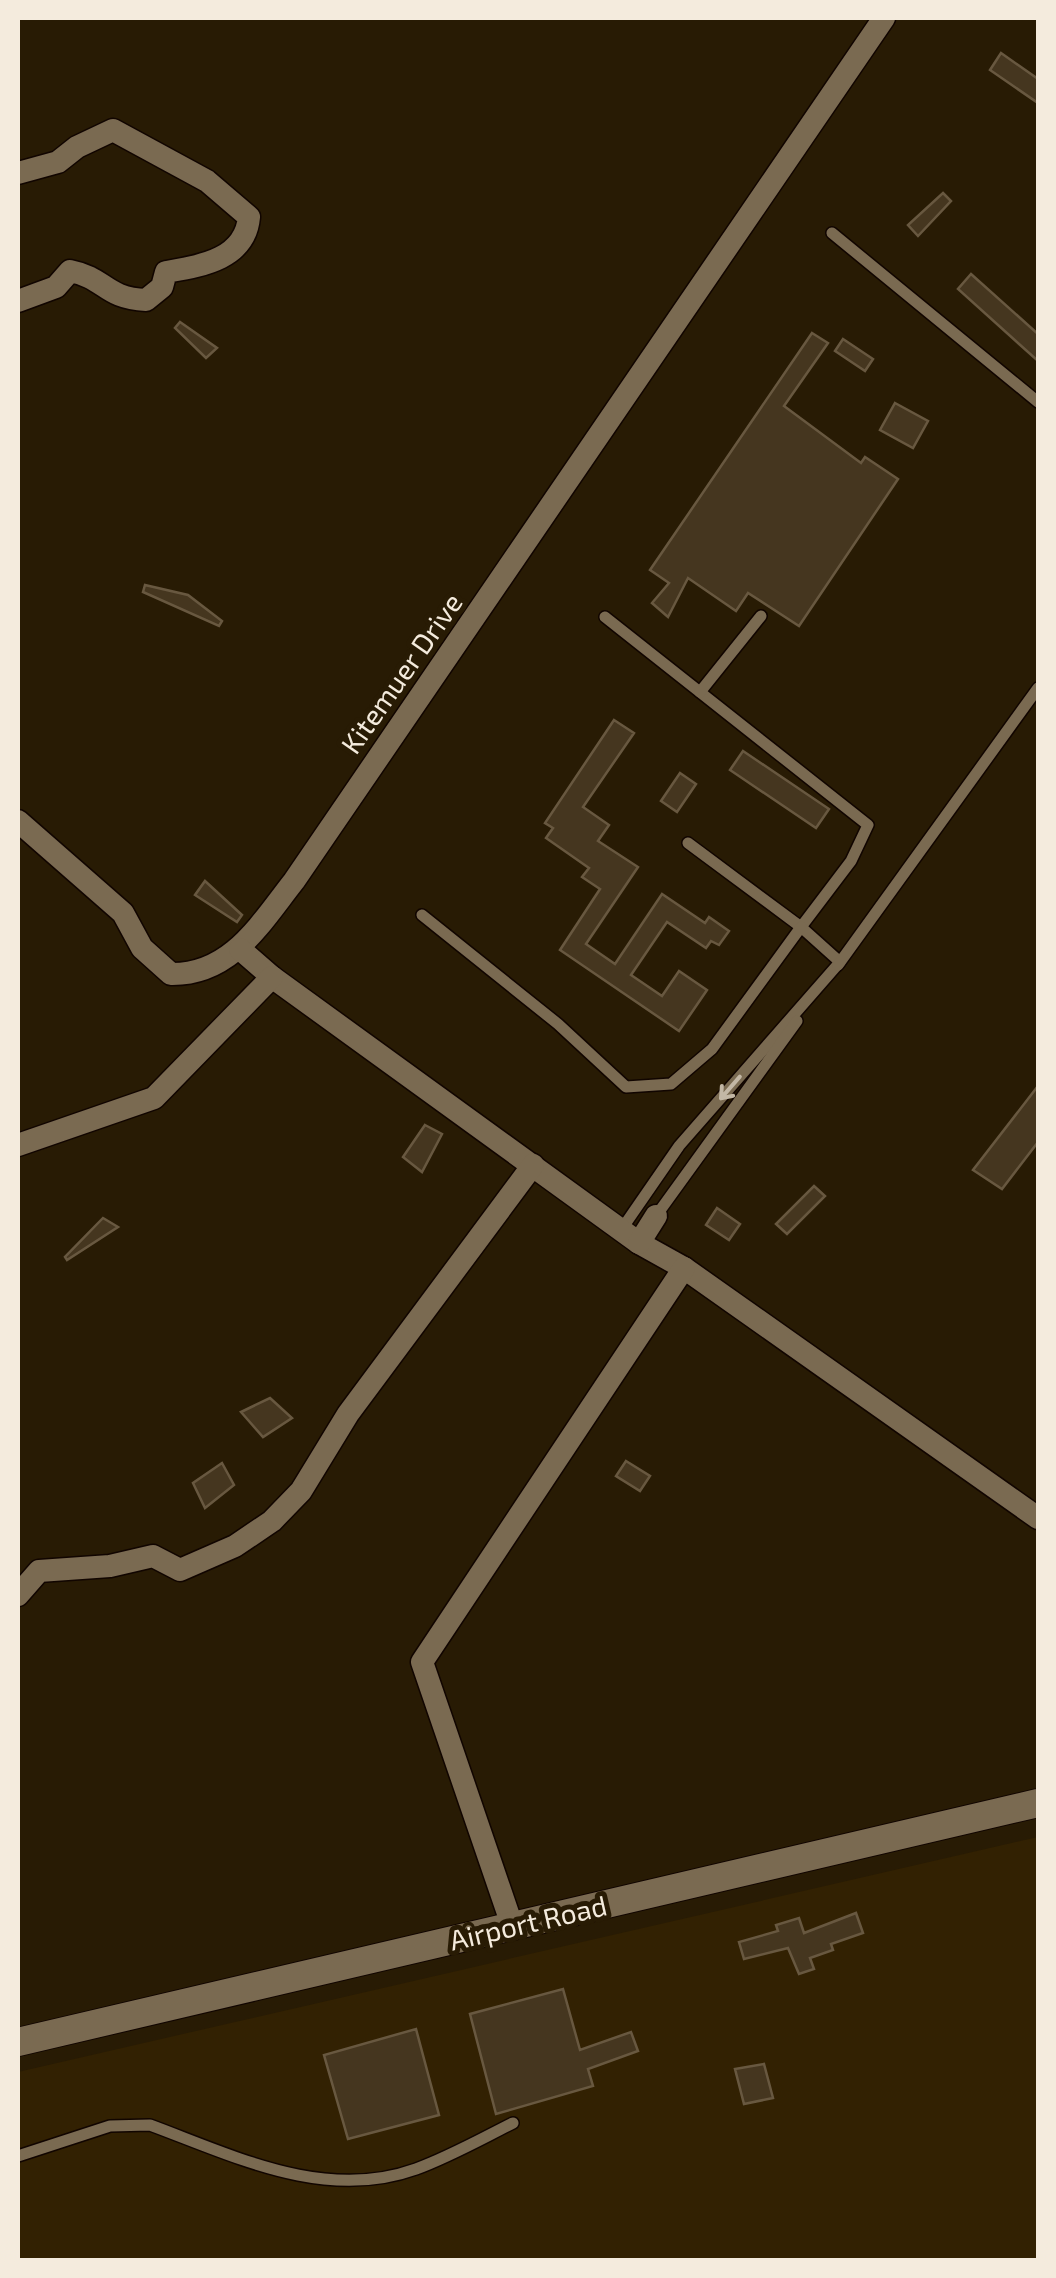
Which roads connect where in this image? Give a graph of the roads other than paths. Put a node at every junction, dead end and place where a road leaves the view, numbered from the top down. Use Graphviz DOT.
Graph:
graph roads {
  1 [pos="884,18"];
  2 [pos="18,173"];
  3 [pos="832,233"];
  4 [pos="18,294"];
  5 [pos="1038,402"];
  6 [pos="761,616"];
  7 [pos="605,617"];
  8 [pos="1038,688"];
  9 [pos="700,692"];
  10 [pos="18,822"];
  11 [pos="688,844"];
  12 [pos="422,915"];
  13 [pos="801,927"];
  14 [pos="240,949"];
  15 [pos="840,962"];
  16 [pos="272,978"];
  17 [pos="18,1145"];
  18 [pos="533,1165"];
  19 [pos="656,1216"];
  20 [pos="630,1237"];
  21 [pos="684,1268"];
  22 [pos="1038,1518"];
  23 [pos="18,1595"];
  24 [pos="1038,1802"];
  25 [pos="512,1925"];
  26 [pos="18,2042"];
  27 [pos="513,2123"];
  28 [pos="18,2156"];
  1 -- 14 [label="street, Kitemuer Drive"];
  2 -- 4 [label="street"];
  3 -- 5 [label="lane"];
  6 -- 9 [label="lane"];
  7 -- 9 [label="lane"];
  8 -- 15 [label="lane"];
  9 -- 13 [label="lane"];
  10 -- 14 [label="street"];
  11 -- 13 [label="lane"];
  12 -- 13 [label="lane"];
  13 -- 15 [label="lane"];
  14 -- 16 [label="street"];
  15 -- 19 [label="lane"];
  15 -- 20 [label="lane, one-way"];
  16 -- 17 [label="street"];
  16 -- 18 [label="street"];
  18 -- 20 [label="street"];
  18 -- 23 [label="street"];
  19 -- 20 [label="street"];
  20 -- 21 [label="street"];
  21 -- 22 [label="street"];
  21 -- 25 [label="street"];
  24 -- 25 [label="street, Airport Road"];
  25 -- 26 [label="street, Airport Road"];
  27 -- 28 [label="lane"];
}
